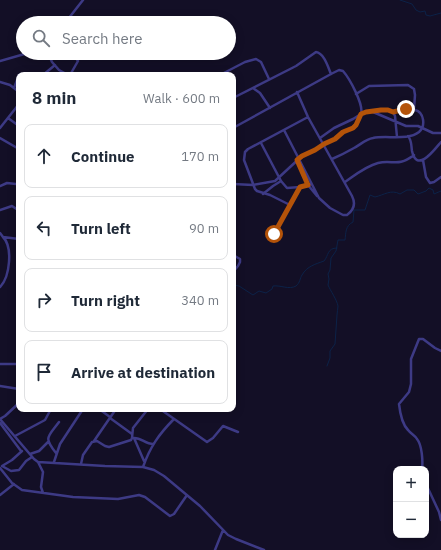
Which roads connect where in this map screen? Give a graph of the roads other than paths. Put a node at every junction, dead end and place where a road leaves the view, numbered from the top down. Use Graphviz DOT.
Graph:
graph roads {
  1 [pos="83,0"];
  2 [pos="70,16"];
  3 [pos="16,56"];
  4 [pos="52,60"];
  5 [pos="77,60"];
  6 [pos="0,61"];
  7 [pos="55,65"];
  8 [pos="47,72"];
  9 [pos="62,72"];
  10 [pos="71,72"];
  11 [pos="226,72"];
  12 [pos="331,74"];
  13 [pos="269,79"];
  14 [pos="1,83"];
  15 [pos="16,83"];
  16 [pos="14,88"];
  17 [pos="252,88"];
  18 [pos="297,92"];
  19 [pos="356,94"];
  20 [pos="236,96"];
  21 [pos="16,108"];
  22 [pos="270,108"];
  23 [pos="414,109"];
  24 [pos="373,112"];
  25 [pos="393,112"];
  26 [pos="360,115"];
  27 [pos="308,117"];
  28 [pos="8,118"];
  29 [pos="396,121"];
  30 [pos="16,124"];
  31 [pos="236,126"];
  32 [pos="422,127"];
  33 [pos="0,128"];
  34 [pos="284,130"];
  35 [pos="441,133"];
  36 [pos="408,136"];
  37 [pos="397,137"];
  38 [pos="0,138"];
  39 [pos="320,138"];
  40 [pos="441,142"];
  41 [pos="261,143"];
  42 [pos="324,144"];
  43 [pos="16,147"];
  44 [pos="414,156"];
  45 [pos="332,159"];
  46 [pos="298,160"];
  47 [pos="423,160"];
  48 [pos="441,177"];
  49 [pos="279,178"];
  50 [pos="281,181"];
  51 [pos="345,182"];
  52 [pos="16,184"];
  53 [pos="236,184"];
  54 [pos="309,184"];
  55 [pos="252,185"];
  56 [pos="0,186"];
  57 [pos="300,187"];
  58 [pos="263,194"];
  59 [pos="290,205"];
  60 [pos="16,209"];
  61 [pos="0,210"];
  62 [pos="0,233"];
  63 [pos="274,234"];
  64 [pos="3,237"];
  65 [pos="16,239"];
  66 [pos="236,257"];
  67 [pos="236,268"];
  68 [pos="0,278"];
  69 [pos="4,282"];
  70 [pos="0,287"];
  71 [pos="441,351"];
  72 [pos="0,364"];
  73 [pos="16,364"];
  74 [pos="0,386"];
  75 [pos="16,389"];
  76 [pos="16,405"];
  77 [pos="50,412"];
  78 [pos="81,412"];
  79 [pos="103,412"];
  80 [pos="113,412"];
  81 [pos="146,412"];
  82 [pos="164,412"];
  83 [pos="110,418"];
  84 [pos="0,419"];
  85 [pos="174,419"];
  86 [pos="59,422"];
  87 [pos="0,423"];
  88 [pos="238,432"];
  89 [pos="132,434"];
  90 [pos="15,436"];
  91 [pos="133,438"];
  92 [pos="94,441"];
  93 [pos="48,442"];
  94 [pos="153,444"];
  95 [pos="24,448"];
  96 [pos="21,451"];
  97 [pos="57,453"];
  98 [pos="30,454"];
  99 [pos="32,457"];
  100 [pos="38,462"];
  101 [pos="54,462"];
  102 [pos="144,462"];
  103 [pos="81,464"];
  104 [pos="142,466"];
  105 [pos="422,466"];
  106 [pos="1,467"];
  107 [pos="14,484"];
  108 [pos="429,490"];
  109 [pos="43,493"];
  110 [pos="0,495"];
  111 [pos="187,495"];
  112 [pos="441,520"];
  113 [pos="222,530"];
  114 [pos="215,550"];
  115 [pos="264,550"];
  1 -- 2 [label="street"];
  3 -- 6 [label="street"];
  4 -- 7 [label="street"];
  5 -- 10 [label="street"];
  7 -- 8 [label="street"];
  7 -- 9 [label="street"];
  11 -- 13 [label="street"];
  12 -- 13 [label="street"];
  12 -- 18 [label="street"];
  12 -- 19 [label="street"];
  13 -- 17 [label="street"];
  14 -- 16 [label="street"];
  15 -- 16 [label="street"];
  17 -- 20 [label="street"];
  17 -- 22 [label="street"];
  18 -- 22 [label="street"];
  18 -- 27 [label="street"];
  19 -- 23 [label="street"];
  19 -- 26 [label="street"];
  21 -- 28 [label="street"];
  22 -- 31 [label="street"];
  23 -- 25 [label="street"];
  23 -- 32 [label="street"];
  24 -- 25 [label="street"];
  24 -- 26 [label="street"];
  24 -- 29 [label="street"];
  25 -- 29 [label="street"];
  26 -- 39 [label="street"];
  26 -- 42 [label="street"];
  27 -- 34 [label="street"];
  27 -- 39 [label="street"];
  28 -- 30 [label="street"];
  28 -- 33 [label="street"];
  29 -- 32 [label="street"];
  29 -- 37 [label="street"];
  32 -- 35 [label="street"];
  32 -- 36 [label="street"];
  34 -- 41 [label="street"];
  34 -- 46 [label="street"];
  36 -- 37 [label="street"];
  36 -- 44 [label="street"];
  37 -- 45 [label="street"];
  38 -- 43 [label="street"];
  39 -- 42 [label="street"];
  40 -- 47 [label="street"];
  41 -- 49 [label="street"];
  41 -- 55 [label="street"];
  42 -- 45 [label="street"];
  42 -- 46 [label="street"];
  44 -- 47 [label="street"];
  44 -- 51 [label="street"];
  45 -- 51 [label="street"];
  46 -- 49 [label="street"];
  46 -- 54 [label="street"];
  47 -- 48 [label="street"];
  49 -- 50 [label="street"];
  49 -- 55 [label="street"];
  50 -- 57 [label="street"];
  50 -- 58 [label="street"];
  51 -- 54 [label="street"];
  52 -- 56 [label="street"];
  53 -- 55 [label="street"];
  54 -- 57 [label="street"];
  55 -- 58 [label="street"];
  57 -- 59 [label="street"];
  58 -- 59 [label="street"];
  59 -- 63 [label="street"];
  60 -- 61 [label="street"];
  62 -- 64 [label="street"];
  64 -- 65 [label="street"];
  64 -- 69 [label="street"];
  66 -- 67 [label="street"];
  68 -- 69 [label="street"];
  69 -- 70 [label="street"];
  71 -- 105 [label="street"];
  72 -- 73 [label="street"];
  74 -- 75 [label="street"];
  76 -- 84 [label="street"];
  77 -- 90 [label="street"];
  78 -- 97 [label="street"];
  79 -- 83 [label="street"];
  80 -- 83 [label="street"];
  81 -- 89 [label="street"];
  82 -- 85 [label="street"];
  83 -- 89 [label="street"];
  83 -- 92 [label="street"];
  84 -- 90 [label="street"];
  85 -- 88 [label="street"];
  85 -- 94 [label="street"];
  86 -- 93 [label="street"];
  87 -- 96 [label="street"];
  89 -- 91 [label="street"];
  90 -- 95 [label="street"];
  91 -- 92 [label="street"];
  91 -- 94 [label="street"];
  91 -- 102 [label="street"];
  92 -- 103 [label="street"];
  93 -- 97 [label="street"];
  93 -- 98 [label="street"];
  94 -- 102 [label="street"];
  95 -- 96 [label="street"];
  95 -- 98 [label="street"];
  96 -- 106 [label="street"];
  97 -- 101 [label="street"];
  98 -- 99 [label="street"];
  99 -- 100 [label="street"];
  99 -- 106 [label="street"];
  100 -- 101 [label="street"];
  100 -- 109 [label="street"];
  101 -- 103 [label="street"];
  102 -- 104 [label="street"];
  103 -- 104 [label="street"];
  104 -- 111 [label="street"];
  106 -- 107 [label="street"];
  107 -- 109 [label="street"];
  107 -- 110 [label="street"];
  108 -- 112 [label="street"];
  109 -- 111 [label="street"];
  111 -- 113 [label="street"];
  113 -- 114 [label="street"];
  113 -- 115 [label="street"];
}
